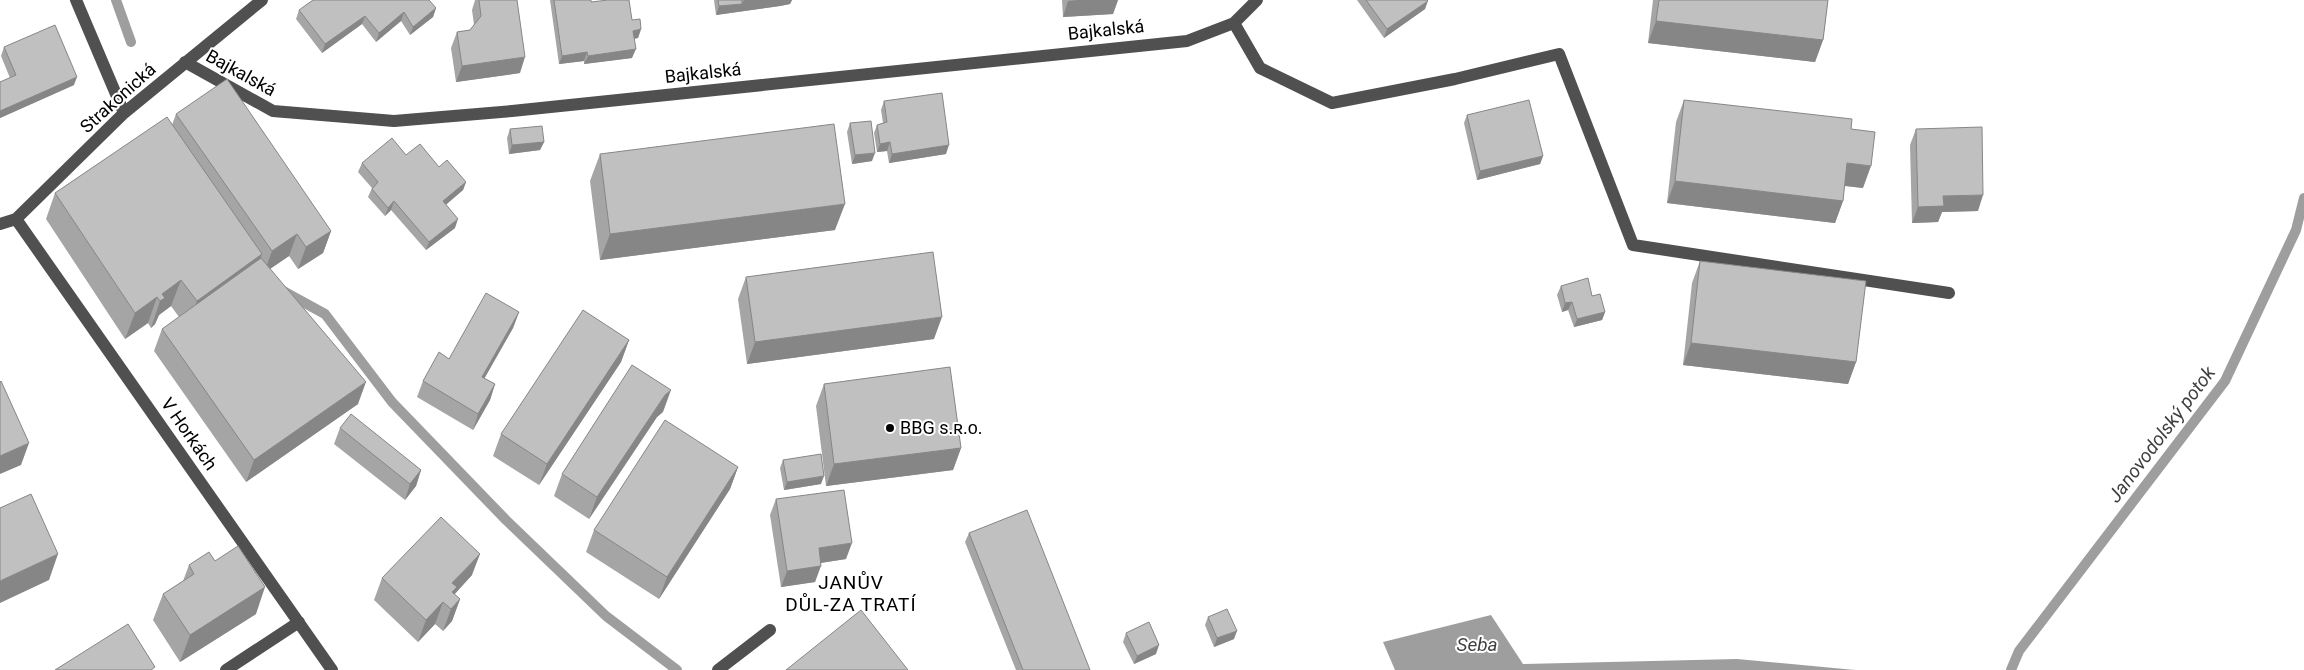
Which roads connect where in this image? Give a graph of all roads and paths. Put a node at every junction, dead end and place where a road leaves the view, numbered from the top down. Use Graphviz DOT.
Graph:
graph roads {
  1 [pos="76,0"];
  2 [pos="262,0"];
  3 [pos="1257,0"];
  4 [pos="1234,22"];
  5 [pos="185,62"];
  6 [pos="124,113"];
  7 [pos="16,219"];
  8 [pos="0,224"];
  9 [pos="1949,293"];
  10 [pos="299,622"];
  11 [pos="770,630"];
  12 [pos="226,670"];
  13 [pos="332,670"];
  14 [pos="718,670"];
  1 -- 6 [label="street"];
  2 -- 5 [label="street, Strakonická"];
  3 -- 4 [label="street"];
  4 -- 5 [label="street, Bajkalská"];
  4 -- 9 [label="street"];
  5 -- 6 [label="street, Strakonická"];
  6 -- 7 [label="street, Strakonická"];
  7 -- 8 [label="street, Strakonická"];
  7 -- 10 [label="street, V Horkách"];
  10 -- 12 [label="street"];
  10 -- 13 [label="street, V Horkách"];
  11 -- 14 [label="street"];
}
